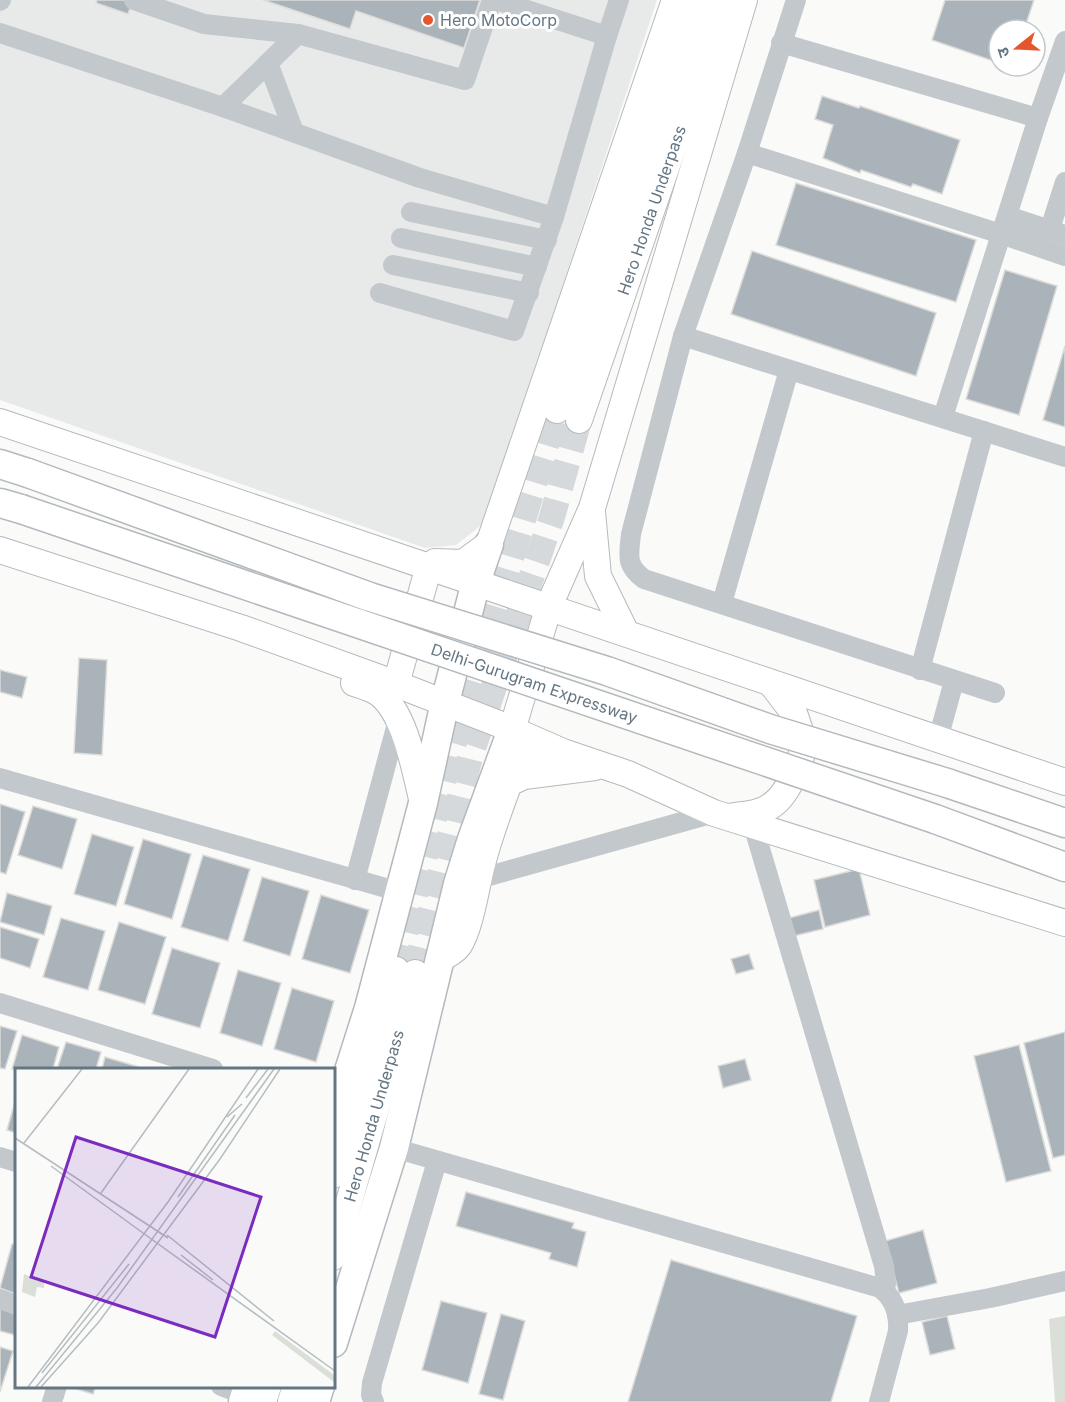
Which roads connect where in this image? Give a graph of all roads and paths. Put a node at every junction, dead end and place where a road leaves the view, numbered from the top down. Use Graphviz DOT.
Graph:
graph roads {
  1 [pos="134,0"];
  2 [pos="494,0"];
  3 [pos="619,0"];
  4 [pos="675,0"];
  5 [pos="698,0"];
  6 [pos="724,0"];
  7 [pos="744,0"];
  8 [pos="796,0"];
  9 [pos="0,33"];
  10 [pos="298,34"];
  11 [pos="607,36"];
  12 [pos="781,43"];
  13 [pos="1063,54"];
  14 [pos="268,63"];
  15 [pos="223,107"];
  16 [pos="1038,118"];
  17 [pos="294,132"];
  18 [pos="747,153"];
  19 [pos="1065,182"];
  20 [pos="411,212"];
  21 [pos="554,217"];
  22 [pos="1004,225"];
  23 [pos="1057,232"];
  24 [pos="401,238"];
  25 [pos="547,240"];
  26 [pos="1065,256"];
  27 [pos="393,265"];
  28 [pos="537,267"];
  29 [pos="380,293"];
  30 [pos="529,293"];
  31 [pos="683,336"];
  32 [pos="789,370"];
  33 [pos="943,417"];
  34 [pos="0,422"];
  35 [pos="984,431"];
  36 [pos="1065,457"];
  37 [pos="0,464"];
  38 [pos="0,503"];
  39 [pos="592,508"];
  40 [pos="489,544"];
  41 [pos="0,550"];
  42 [pos="421,563"];
  43 [pos="476,582"];
  44 [pos="722,603"];
  45 [pos="549,606"];
  46 [pos="626,633"];
  47 [pos="270,640"];
  48 [pos="920,670"];
  49 [pos="954,681"];
  50 [pos="771,683"];
  51 [pos="396,684"];
  52 [pos="994,693"];
  53 [pos="445,702"];
  54 [pos="398,720"];
  55 [pos="512,730"];
  56 [pos="938,739"];
  57 [pos="563,752"];
  58 [pos="501,759"];
  59 [pos="604,766"];
  60 [pos="0,778"];
  61 [pos="1065,782"];
  62 [pos="423,803"];
  63 [pos="721,815"];
  64 [pos="1065,823"];
  65 [pos="753,825"];
  66 [pos="1065,867"];
  67 [pos="478,879"];
  68 [pos="355,880"];
  69 [pos="400,892"];
  70 [pos="1065,923"];
  71 [pos="440,958"];
  72 [pos="0,1003"];
  73 [pos="210,1068"];
  74 [pos="334,1112"];
  75 [pos="394,1148"];
  76 [pos="0,1156"];
  77 [pos="437,1161"];
  78 [pos="15,1162"];
  79 [pos="334,1172"];
  80 [pos="334,1253"];
  81 [pos="1065,1281"];
  82 [pos="885,1292"];
  83 [pos="0,1299"];
  84 [pos="15,1305"];
  85 [pos="897,1315"];
  86 [pos="334,1340"];
  87 [pos="57,1387"];
  88 [pos="296,1387"];
  89 [pos="320,1387"];
  90 [pos="52,1402"];
  91 [pos="291,1402"];
  92 [pos="315,1402"];
  93 [pos="374,1402"];
  94 [pos="879,1402"];
  1 -- 10 [label="street"];
  2 -- 10 [label="street"];
  2 -- 11 [label="street"];
  3 -- 11 [label="street"];
  4 -- 40 [label="main road"];
  5 -- 6 [label="main road, Hero Honda Underpass"];
  7 -- 39 [label="main road"];
  8 -- 12 [label="street"];
  9 -- 15 [label="street"];
  10 -- 14 [label="street"];
  11 -- 21 [label="street"];
  12 -- 16 [label="street"];
  12 -- 18 [label="street"];
  13 -- 16 [label="street"];
  14 -- 15 [label="street"];
  14 -- 17 [label="street"];
  15 -- 17 [label="street"];
  16 -- 22 [label="street"];
  17 -- 21 [label="street"];
  18 -- 22 [label="street"];
  18 -- 31 [label="street"];
  19 -- 23 [label="street"];
  20 -- 25 [label="street"];
  21 -- 25 [label="street"];
  22 -- 23 [label="street"];
  22 -- 26 [label="street"];
  22 -- 33 [label="street"];
  24 -- 28 [label="street"];
  25 -- 28 [label="street"];
  27 -- 30 [label="street"];
  28 -- 30 [label="street"];
  29 -- 30 [label="street"];
  31 -- 32 [label="street"];
  31 -- 44 [label="street"];
  32 -- 33 [label="street"];
  32 -- 44 [label="street"];
  33 -- 35 [label="street"];
  34 -- 42 [label="main road"];
  35 -- 36 [label="street"];
  35 -- 48 [label="street"];
  37 -- 64 [label="highway, Delhi-Gurugram Expressway, bridge"];
  38 -- 66 [label="highway, Delhi-Gurugram Expressway, bridge"];
  39 -- 45 [label="main road"];
  39 -- 46 [label="main road"];
  40 -- 42 [label="main road"];
  40 -- 43 [label="highway"];
  41 -- 47 [label="main road"];
  42 -- 43 [label="main road"];
  42 -- 51 [label="main road"];
  43 -- 45 [label="main road"];
  43 -- 53 [label="highway"];
  44 -- 48 [label="street"];
  45 -- 46 [label="main road"];
  45 -- 55 [label="main road"];
  46 -- 50 [label="main road"];
  47 -- 51 [label="main road"];
  47 -- 54 [label="main road"];
  48 -- 49 [label="street"];
  49 -- 52 [label="street"];
  49 -- 56 [label="street"];
  50 -- 56 [label="main road"];
  50 -- 63 [label="main road"];
  51 -- 53 [label="main road"];
  53 -- 55 [label="main road"];
  53 -- 62 [label="highway"];
  54 -- 62 [label="main road"];
  54 -- 68 [label="street"];
  55 -- 57 [label="main road"];
  55 -- 58 [label="highway"];
  56 -- 61 [label="main road"];
  57 -- 58 [label="main road"];
  57 -- 59 [label="main road"];
  58 -- 71 [label="highway"];
  59 -- 63 [label="main road"];
  59 -- 67 [label="main road"];
  60 -- 68 [label="street"];
  62 -- 69 [label="highway"];
  63 -- 65 [label="main road"];
  63 -- 67 [label="street"];
  65 -- 70 [label="main road"];
  65 -- 82 [label="street"];
  67 -- 71 [label="main road"];
  68 -- 69 [label="street"];
  69 -- 74 [label="highway"];
  71 -- 75 [label="highway"];
  72 -- 73 [label="street"];
  75 -- 77 [label="street"];
  75 -- 86 [label="highway"];
  76 -- 78 [label="street"];
  77 -- 82 [label="street"];
  77 -- 93 [label="street"];
  79 -- 80 [label="main road, Hero Honda Underpass"];
  81 -- 85 [label="street"];
  82 -- 85 [label="street"];
  83 -- 84 [label="street"];
  85 -- 94 [label="street"];
  87 -- 90 [label="street"];
  88 -- 91 [label="main road"];
  89 -- 92 [label="highway"];
}
